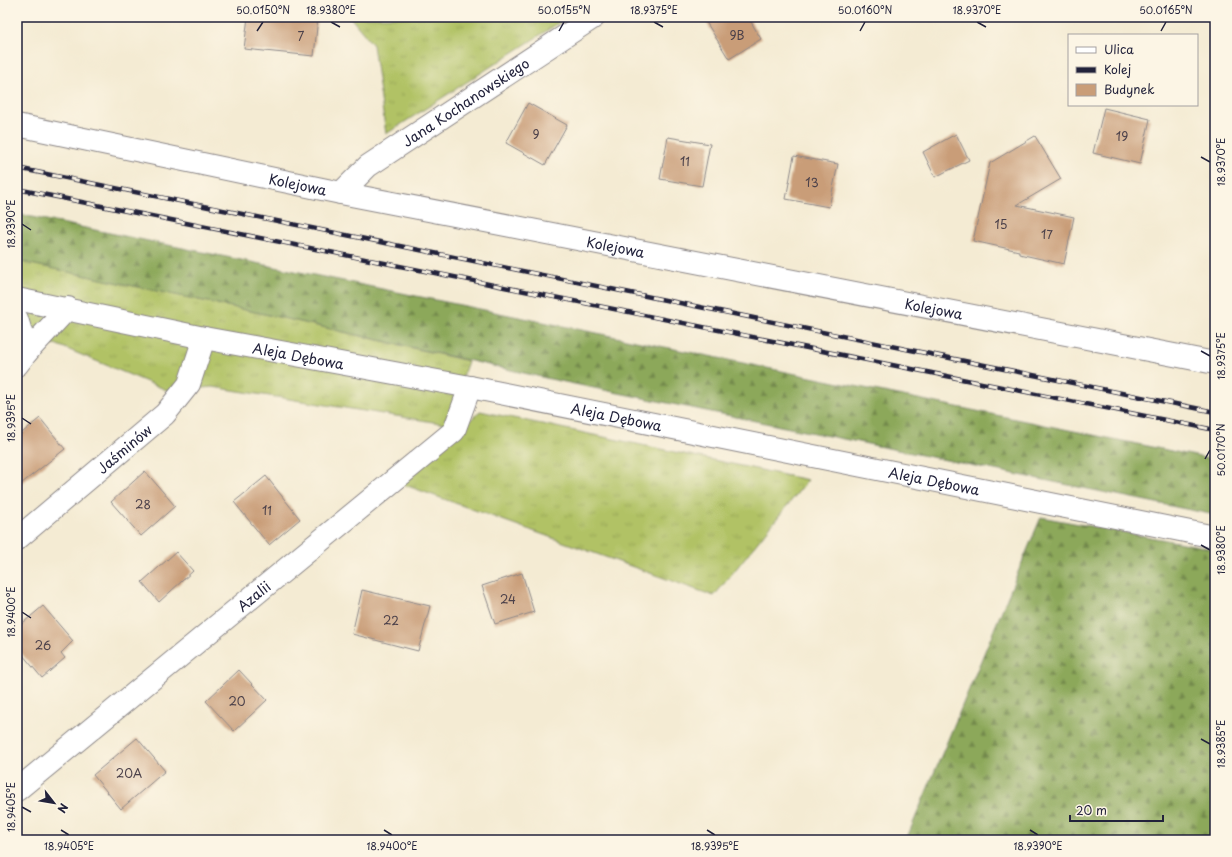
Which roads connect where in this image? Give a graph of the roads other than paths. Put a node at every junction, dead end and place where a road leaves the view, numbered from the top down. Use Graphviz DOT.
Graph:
graph roads {
  1 [pos="594,17"];
  2 [pos="17,125"];
  3 [pos="341,193"];
  4 [pos="17,299"];
  5 [pos="68,308"];
  6 [pos="17,319"];
  7 [pos="204,338"];
  8 [pos="22,359"];
  9 [pos="1215,363"];
  10 [pos="470,387"];
  11 [pos="1215,537"];
  12 [pos="17,539"];
  13 [pos="17,790"];
  1 -- 3 [label="street, Jana Kochanowskiego"];
  2 -- 3 [label="street, Kolejowa"];
  3 -- 9 [label="street, Kolejowa"];
  4 -- 5 [label="street, Aleja Dębowa"];
  5 -- 7 [label="street, Aleja Dębowa"];
  5 -- 8 [label="street"];
  6 -- 8 [label="street"];
  7 -- 10 [label="street, Aleja Dębowa"];
  7 -- 12 [label="street, Jaśminów"];
  10 -- 11 [label="street, Aleja Dębowa"];
  10 -- 13 [label="street, Azalii"];
}
